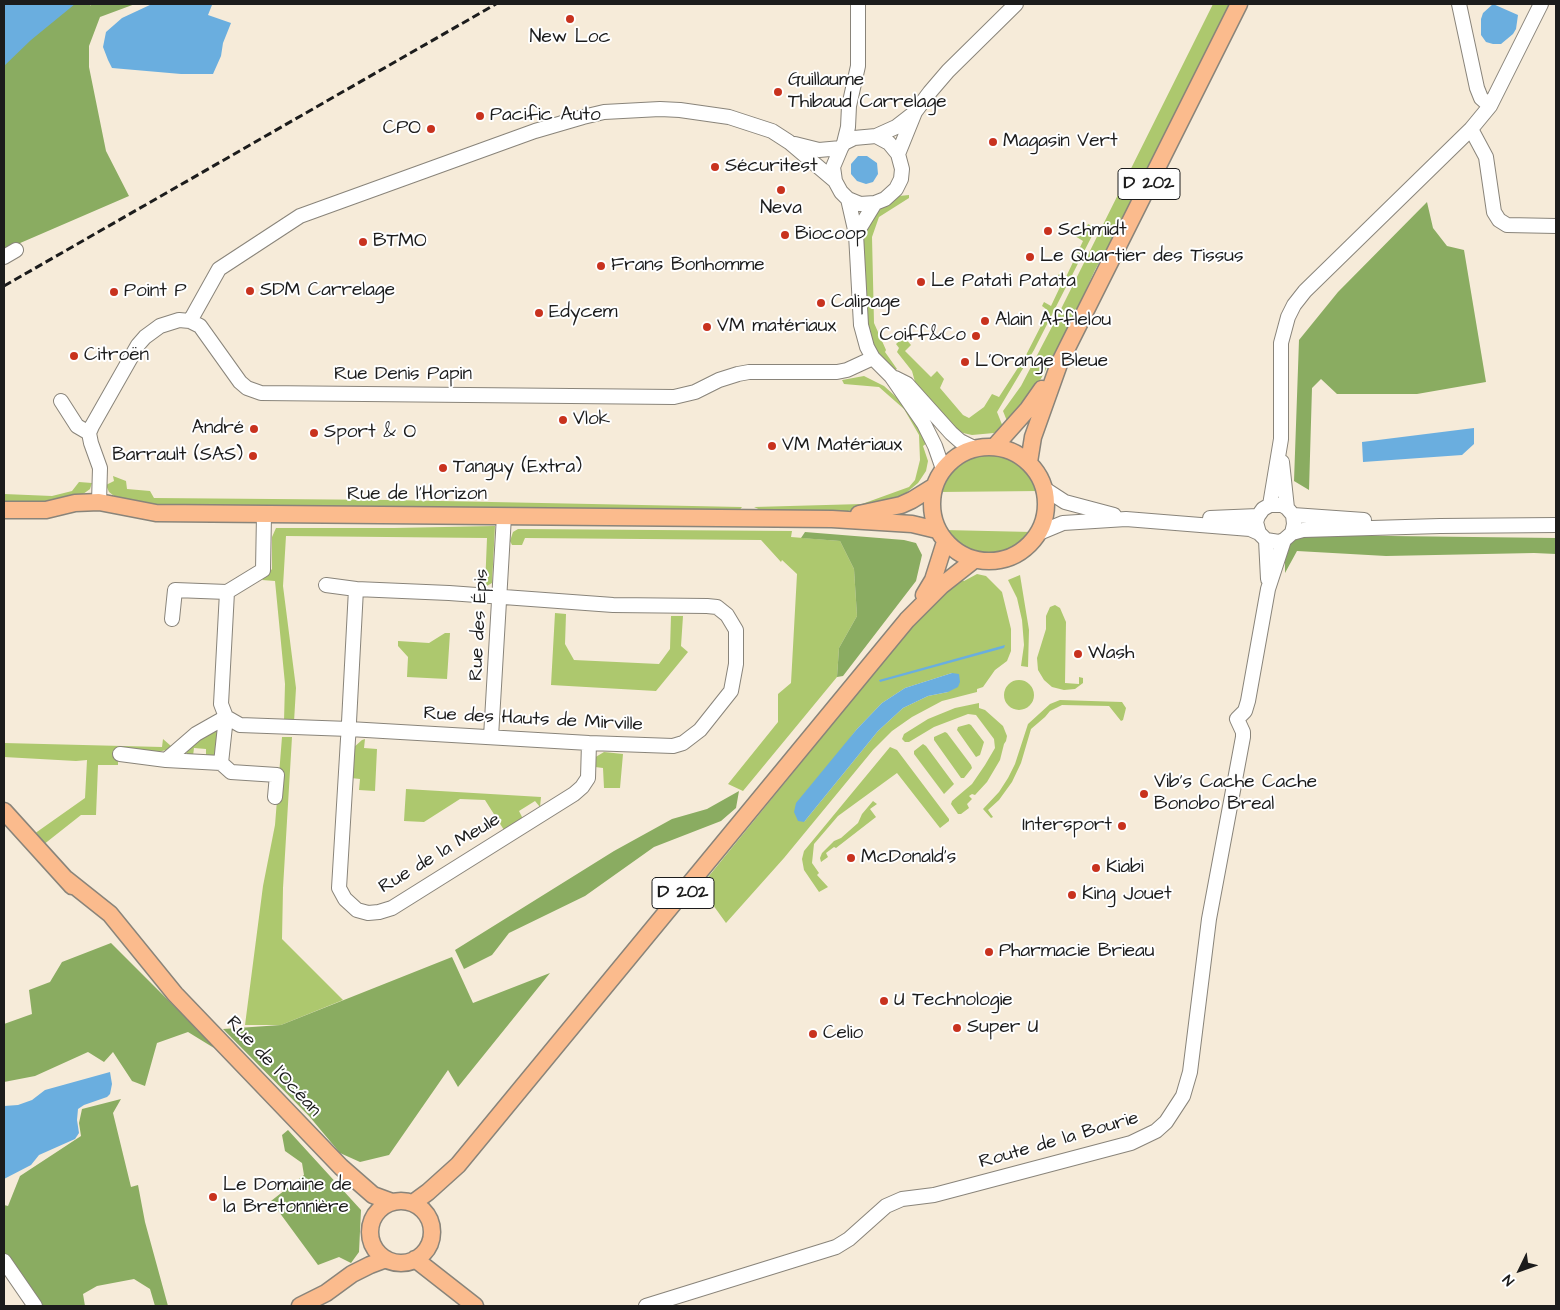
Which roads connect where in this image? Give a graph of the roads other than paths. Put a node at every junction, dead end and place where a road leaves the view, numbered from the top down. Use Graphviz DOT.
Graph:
graph roads {
  1 [pos="858,4"];
  2 [pos="1016,4"];
  3 [pos="1239,4"];
  4 [pos="1459,4"];
  5 [pos="1541,4"];
  6 [pos="849,106"];
  7 [pos="1490,106"];
  8 [pos="915,112"];
  9 [pos="1471,129"];
  10 [pos="872,136"];
  11 [pos="789,142"];
  12 [pos="843,146"];
  13 [pos="898,154"];
  14 [pos="835,181"];
  15 [pos="848,198"];
  16 [pos="875,203"];
  17 [pos="1556,226"];
  18 [pos="856,234"];
  19 [pos="16,250"];
  20 [pos="4,257"];
  21 [pos="190,320"];
  22 [pos="873,358"];
  23 [pos="1059,364"];
  24 [pos="891,376"];
  25 [pos="61,402"];
  26 [pos="89,433"];
  27 [pos="995,446"];
  28 [pos="974,448"];
  29 [pos="1280,451"];
  30 [pos="1029,462"];
  31 [pos="943,469"];
  32 [pos="934,487"];
  33 [pos="1045,489"];
  34 [pos="99,502"];
  35 [pos="1270,505"];
  36 [pos="4,510"];
  37 [pos="1290,512"];
  38 [pos="264,514"];
  39 [pos="504,516"];
  40 [pos="1258,516"];
  41 [pos="832,519"];
  42 [pos="1126,519"];
  43 [pos="1152,521"];
  44 [pos="1556,525"];
  45 [pos="1440,526"];
  46 [pos="1039,533"];
  47 [pos="941,536"];
  48 [pos="1262,536"];
  49 [pos="1288,537"];
  50 [pos="974,560"];
  51 [pos="326,586"];
  52 [pos="356,589"];
  53 [pos="1268,589"];
  54 [pos="227,592"];
  55 [pos="500,597"];
  56 [pos="172,619"];
  57 [pos="907,620"];
  58 [pos="226,717"];
  59 [pos="348,729"];
  60 [pos="491,737"];
  61 [pos="589,743"];
  62 [pos="120,754"];
  63 [pos="166,760"];
  64 [pos="221,763"];
  65 [pos="275,797"];
  66 [pos="4,811"];
  67 [pos="458,1165"];
  68 [pos="341,1167"];
  69 [pos="392,1202"];
  70 [pos="413,1203"];
  71 [pos="428,1217"];
  72 [pos="373,1218"];
  73 [pos="429,1245"];
  74 [pos="373,1246"];
  75 [pos="386,1259"];
  76 [pos="415,1259"];
  77 [pos="4,1261"];
  78 [pos="352,1274"];
  79 [pos="469,1303"];
  80 [pos="35,1306"];
  81 [pos="300,1306"];
  82 [pos="646,1306"];
  1 -- 6 [label="street"];
  2 -- 8 [label="street"];
  3 -- 23 [label="main road, D 202"];
  4 -- 7 [label="street"];
  5 -- 7 [label="street"];
  6 -- 10 [label="street"];
  6 -- 12 [label="street"];
  7 -- 9 [label="street"];
  8 -- 10 [label="street"];
  8 -- 13 [label="street"];
  9 -- 17 [label="street"];
  9 -- 29 [label="street"];
  10 -- 12 [label="street"];
  10 -- 13 [label="street"];
  11 -- 12 [label="street"];
  11 -- 14 [label="street"];
  11 -- 21 [label="street"];
  12 -- 14 [label="street"];
  13 -- 16 [label="street"];
  14 -- 15 [label="street"];
  15 -- 16 [label="street"];
  15 -- 18 [label="street"];
  16 -- 18 [label="street"];
  18 -- 22 [label="street"];
  19 -- 20 [label="street"];
  21 -- 22 [label="street, Rue Denis Papin"];
  21 -- 26 [label="street"];
  22 -- 24 [label="street"];
  23 -- 27 [label="main road, D 202"];
  23 -- 30 [label="main road, D 202"];
  24 -- 28 [label="street"];
  24 -- 31 [label="street"];
  25 -- 26 [label="street"];
  26 -- 34 [label="street"];
  27 -- 28 [label="main road"];
  27 -- 30 [label="main road"];
  28 -- 31 [label="main road"];
  29 -- 35 [label="street"];
  29 -- 37 [label="street"];
  30 -- 33 [label="main road"];
  31 -- 32 [label="main road"];
  32 -- 41 [label="main road"];
  32 -- 47 [label="main road"];
  33 -- 42 [label="street"];
  33 -- 46 [label="main road"];
  34 -- 36 [label="main road, Rue de l'Horizon"];
  34 -- 38 [label="main road, Rue de l'Horizon"];
  35 -- 37 [label="street"];
  35 -- 40 [label="street"];
  37 -- 45 [label="street"];
  37 -- 49 [label="street"];
  38 -- 39 [label="main road, Rue de l'Horizon"];
  38 -- 54 [label="street"];
  39 -- 41 [label="main road, Rue de l'Horizon"];
  39 -- 55 [label="street, Rue des Épis"];
  40 -- 43 [label="street"];
  40 -- 48 [label="street"];
  41 -- 47 [label="main road"];
  42 -- 43 [label="street"];
  42 -- 46 [label="street"];
  43 -- 48 [label="street"];
  44 -- 45 [label="street"];
  45 -- 49 [label="street"];
  46 -- 50 [label="main road"];
  47 -- 50 [label="main road"];
  47 -- 57 [label="main road, D 202"];
  48 -- 49 [label="street"];
  48 -- 53 [label="street"];
  49 -- 53 [label="street"];
  50 -- 57 [label="main road, D 202"];
  51 -- 52 [label="street, Rue des Hauts de Mirville"];
  52 -- 55 [label="street, Rue des Hauts de Mirville"];
  52 -- 59 [label="street, Rue de la Meule"];
  53 -- 82 [label="street, Route de la Bourie"];
  54 -- 56 [label="street"];
  54 -- 58 [label="street"];
  55 -- 60 [label="street, Rue des Épis"];
  55 -- 61 [label="street, Rue des Hauts de Mirville"];
  57 -- 67 [label="main road, D 202"];
  58 -- 59 [label="street, Rue des Hauts de Mirville"];
  58 -- 63 [label="street"];
  58 -- 64 [label="street"];
  59 -- 60 [label="street, Rue des Hauts de Mirville"];
  59 -- 61 [label="street, Rue de la Meule"];
  60 -- 61 [label="street, Rue des Hauts de Mirville"];
  62 -- 63 [label="street"];
  63 -- 64 [label="street"];
  64 -- 65 [label="street"];
  66 -- 68 [label="main road, Rue de l'Océan"];
  67 -- 70 [label="main road, D 202"];
  67 -- 71 [label="main road, D 202"];
  68 -- 69 [label="main road, Rue de l'Océan"];
  68 -- 72 [label="main road, Rue de l'Océan"];
  69 -- 70 [label="main road"];
  69 -- 72 [label="main road"];
  70 -- 71 [label="main road"];
  71 -- 73 [label="main road"];
  72 -- 74 [label="main road"];
  73 -- 76 [label="main road"];
  73 -- 79 [label="main road"];
  74 -- 75 [label="main road"];
  74 -- 78 [label="main road"];
  75 -- 76 [label="main road"];
  75 -- 78 [label="main road"];
  76 -- 79 [label="main road"];
  77 -- 80 [label="street"];
  78 -- 81 [label="main road"];
}
